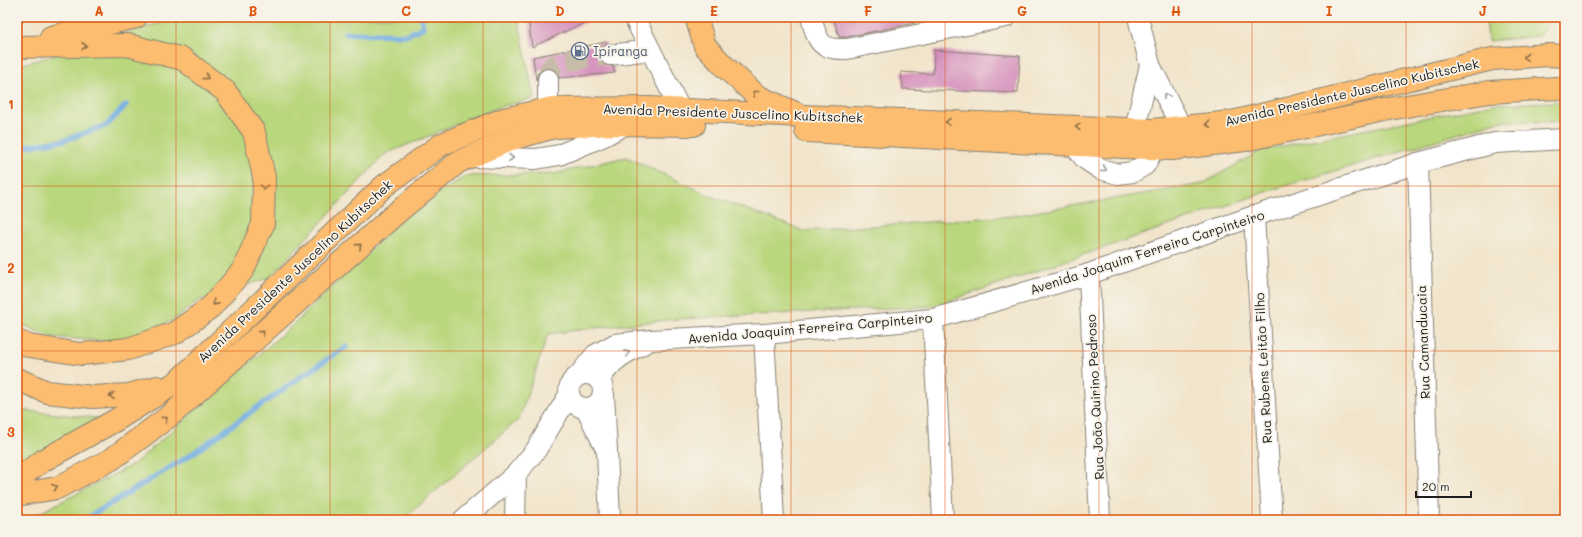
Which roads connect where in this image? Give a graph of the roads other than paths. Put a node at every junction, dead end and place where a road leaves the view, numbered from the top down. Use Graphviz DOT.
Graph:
graph roads {
  1 [pos="136,17"];
  2 [pos="634,17"];
  3 [pos="696,17"];
  4 [pos="811,17"];
  5 [pos="1006,17"];
  6 [pos="1138,17"];
  7 [pos="17,46"];
  8 [pos="650,50"];
  9 [pos="610,55"];
  10 [pos="1565,56"];
  11 [pos="1150,65"];
  12 [pos="548,79"];
  13 [pos="1565,89"];
  14 [pos="548,109"];
  15 [pos="680,109"];
  16 [pos="802,116"];
  17 [pos="1181,127"];
  18 [pos="1147,136"];
  19 [pos="1565,139"];
  20 [pos="1418,163"];
  21 [pos="1254,216"];
  22 [pos="1089,274"];
  23 [pos="933,320"];
  24 [pos="764,334"];
  25 [pos="651,340"];
  26 [pos="17,341"];
  27 [pos="579,375"];
  28 [pos="17,379"];
  29 [pos="178,382"];
  30 [pos="602,387"];
  31 [pos="569,395"];
  32 [pos="585,409"];
  33 [pos="536,450"];
  34 [pos="607,451"];
  35 [pos="516,474"];
  36 [pos="17,479"];
  37 [pos="17,495"];
  38 [pos="463,520"];
  39 [pos="514,520"];
  40 [pos="610,520"];
  41 [pos="774,520"];
  42 [pos="943,520"];
  43 [pos="1100,520"];
  44 [pos="1272,520"];
  45 [pos="1428,520"];
  1 -- 7 [label="main road"];
  2 -- 8 [label="street"];
  16 -- 3 [label="main road, one-way"];
  4 -- 5 [label="street"];
  6 -- 11 [label="street"];
  7 -- 26 [label="main road, one-way"];
  8 -- 9 [label="street"];
  8 -- 15 [label="street"];
  10 -- 17 [label="main road, Avenida Presidente Juscelino Kubitschek, one-way"];
  17 -- 11 [label="street, one-way"];
  11 -- 18 [label="street"];
  12 -- 14 [label="street"];
  13 -- 18 [label="main road, Avenida Presidente Juscelino Kubitschek"];
  14 -- 15 [label="main road, Avenida Presidente Juscelino Kubitschek"];
  14 -- 29 [label="main road, Avenida Presidente Juscelino Kubitschek"];
  15 -- 16 [label="main road, Avenida Presidente Juscelino Kubitschek"];
  18 -- 16 [label="main road, Avenida Presidente Juscelino Kubitschek, one-way"];
  17 -- 18 [label="main road, Avenida Presidente Juscelino Kubitschek"];
  37 -- 18 [label="main road, Avenida Presidente Juscelino Kubitschek, one-way"];
  19 -- 20 [label="street, Avenida Joaquim Ferreira Carpinteiro"];
  20 -- 21 [label="street, Avenida Joaquim Ferreira Carpinteiro"];
  20 -- 45 [label="street, Rua Camanducaia"];
  21 -- 22 [label="street, Avenida Joaquim Ferreira Carpinteiro"];
  21 -- 44 [label="street, Rua Rubens Leitão Filho"];
  22 -- 23 [label="street, Avenida Joaquim Ferreira Carpinteiro"];
  22 -- 43 [label="street, Rua João Quirino Pedroso"];
  23 -- 24 [label="street, Avenida Joaquim Ferreira Carpinteiro"];
  23 -- 42 [label="street"];
  24 -- 25 [label="street, Avenida Joaquim Ferreira Carpinteiro"];
  24 -- 41 [label="street"];
  25 -- 27 [label="street, Avenida Joaquim Ferreira Carpinteiro"];
  30 -- 25 [label="street, Avenida Joaquim Ferreira Carpinteiro, one-way"];
  27 -- 30 [label="street"];
  27 -- 31 [label="street"];
  29 -- 28 [label="main road, one-way"];
  29 -- 36 [label="main road, Avenida Presidente Juscelino Kubitschek"];
  30 -- 32 [label="street"];
  30 -- 34 [label="street"];
  31 -- 32 [label="street"];
  31 -- 33 [label="street"];
  32 -- 33 [label="street"];
  32 -- 34 [label="street"];
  33 -- 35 [label="street"];
  34 -- 40 [label="street"];
  35 -- 38 [label="street"];
  35 -- 39 [label="street"];
}
